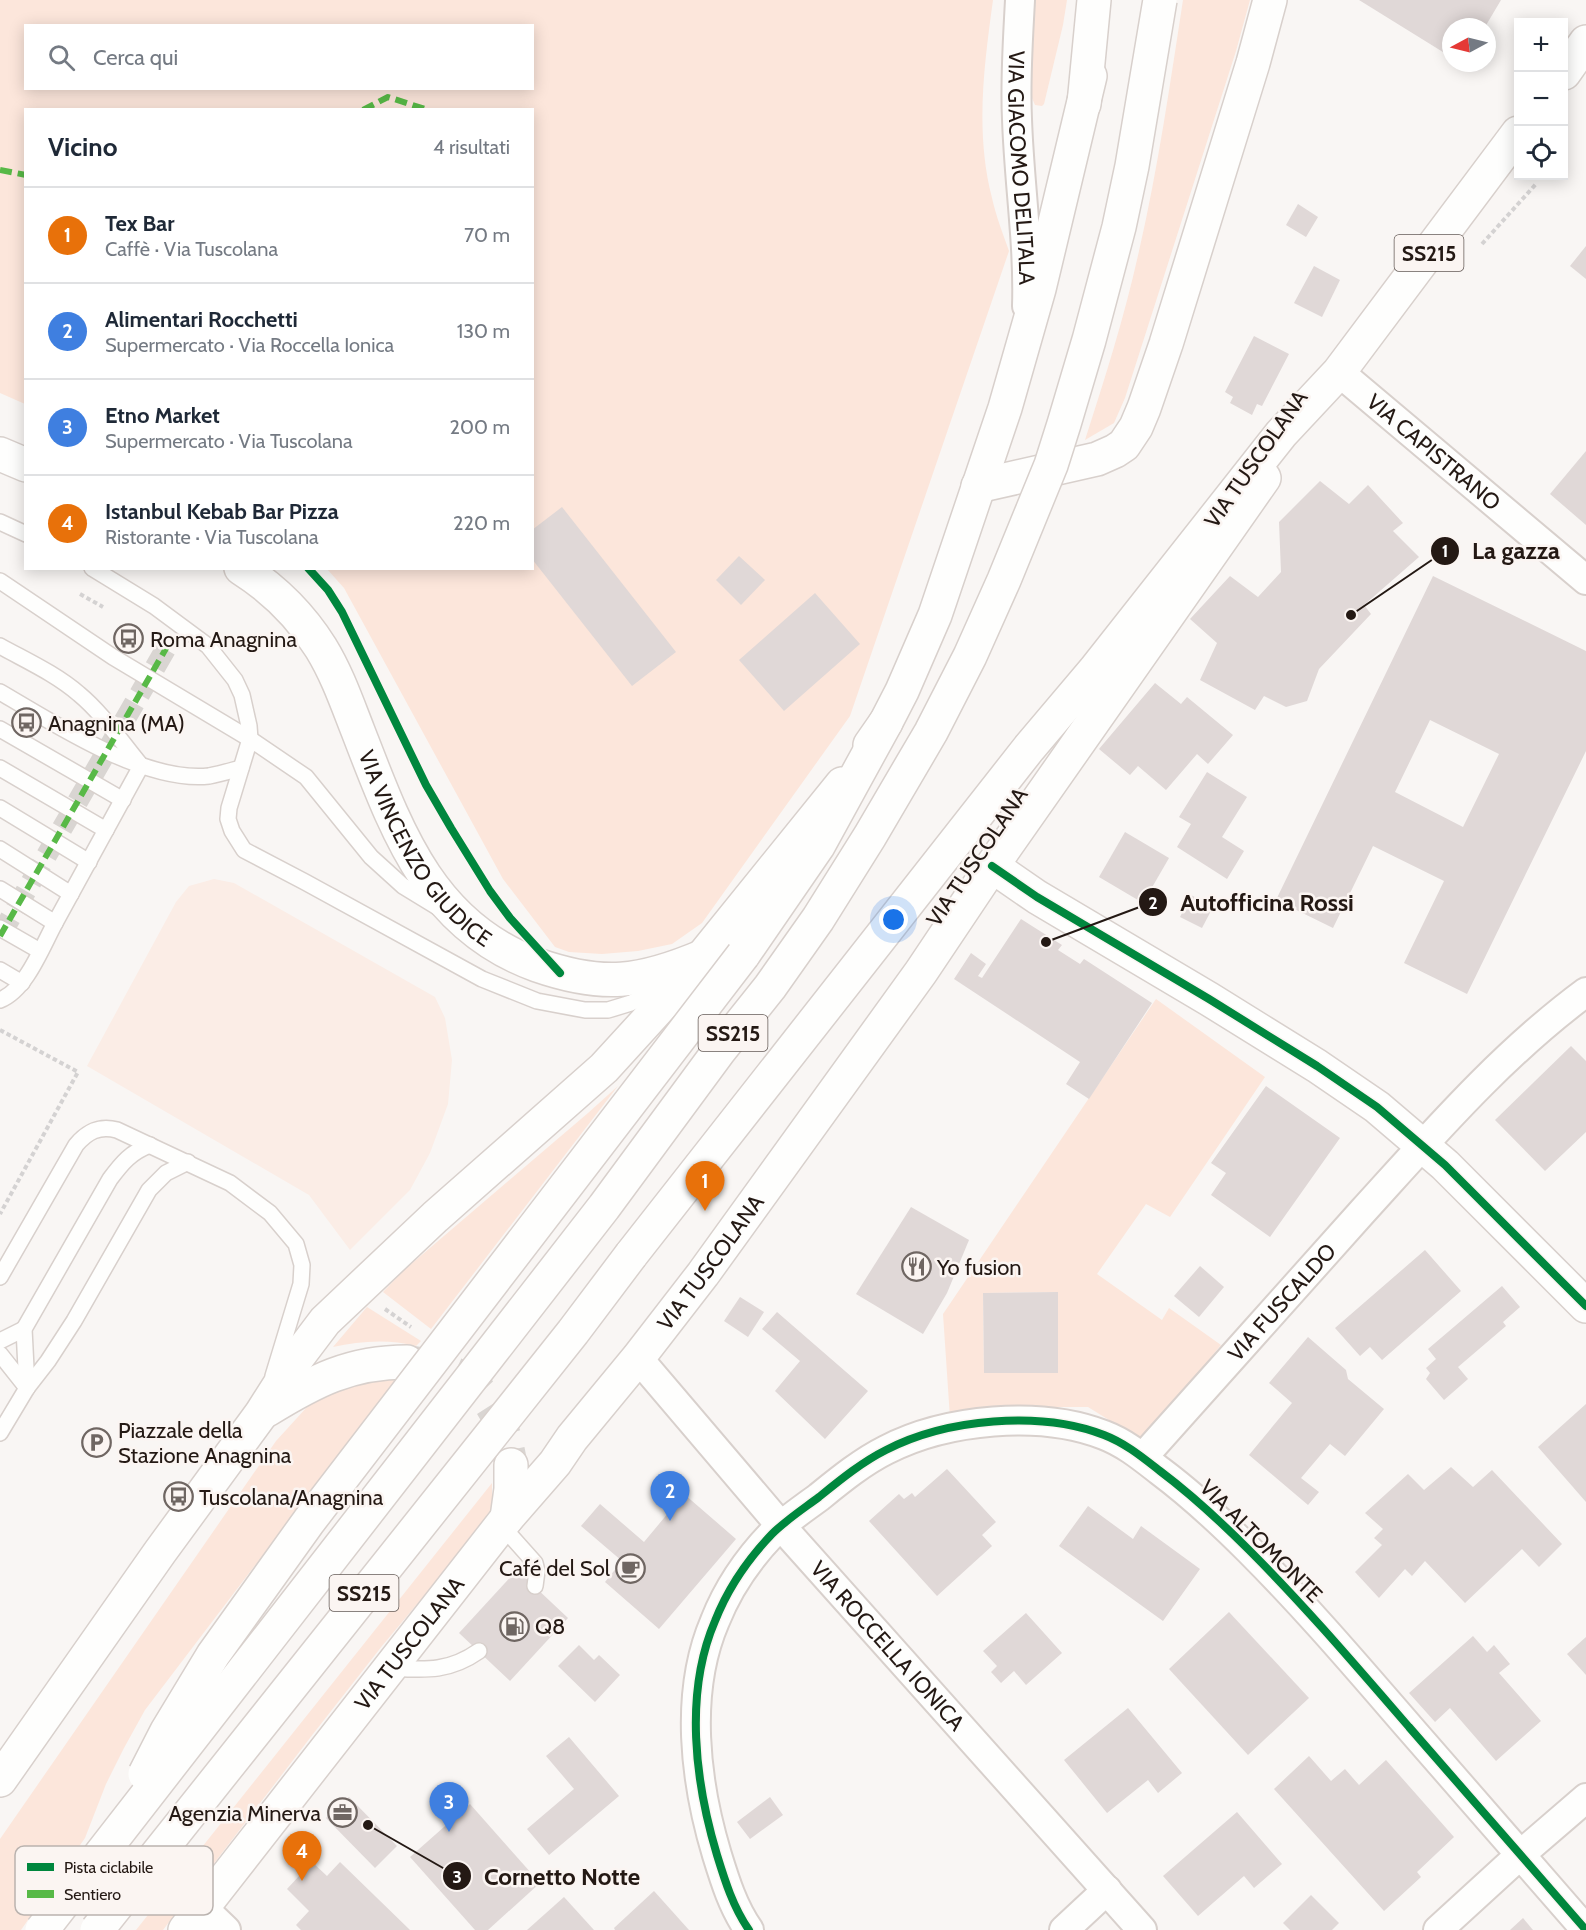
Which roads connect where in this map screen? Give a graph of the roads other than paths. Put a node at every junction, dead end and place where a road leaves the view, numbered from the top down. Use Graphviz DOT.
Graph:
graph roads {
  1 [pos="1020,0"];
  2 [pos="1094,0"];
  3 [pos="1104,0"];
  4 [pos="1160,0"];
  5 [pos="1270,0"];
  6 [pos="1586,42"];
  7 [pos="1564,72"];
  8 [pos="1084,104"];
  9 [pos="1514,138"];
  10 [pos="1026,336"];
  11 [pos="1338,372"];
  12 [pos="0,454"];
  13 [pos="24,464"];
  14 [pos="978,486"];
  15 [pos="0,522"];
  16 [pos="24,533"];
  17 [pos="95,570"];
  18 [pos="244,570"];
  19 [pos="1586,580"];
  20 [pos="0,581"];
  21 [pos="0,646"];
  22 [pos="0,692"];
  23 [pos="886,723"];
  24 [pos="0,729"];
  25 [pos="250,739"];
  26 [pos="141,766"];
  27 [pos="0,768"];
  28 [pos="241,768"];
  29 [pos="123,800"];
  30 [pos="0,808"];
  31 [pos="106,830"];
  32 [pos="0,849"];
  33 [pos="89,862"];
  34 [pos="992,866"];
  35 [pos="0,889"];
  36 [pos="71,894"];
  37 [pos="461,920"];
  38 [pos="55,923"];
  39 [pos="0,928"];
  40 [pos="40,951"];
  41 [pos="704,956"];
  42 [pos="0,970"];
  43 [pos="22,983"];
  44 [pos="1586,992"];
  45 [pos="0,1000"];
  46 [pos="150,1145"];
  47 [pos="1423,1145"];
  48 [pos="188,1162"];
  49 [pos="0,1277"];
  50 [pos="1586,1306"];
  51 [pos="24,1329"];
  52 [pos="0,1341"];
  53 [pos="0,1354"];
  54 [pos="638,1358"];
  55 [pos="407,1362"];
  56 [pos="27,1388"];
  57 [pos="261,1414"];
  58 [pos="0,1433"];
  59 [pos="1143,1457"];
  60 [pos="511,1466"];
  61 [pos="504,1522"];
  62 [pos="781,1526"];
  63 [pos="535,1586"];
  64 [pos="479,1652"];
  65 [pos="391,1668"];
  66 [pos="0,1780"];
  67 [pos="1586,1798"];
  68 [pos="130,1816"];
  69 [pos="107,1846"];
  70 [pos="164,1846"];
  71 [pos="1520,1855"];
  72 [pos="1107,1890"];
  73 [pos="213,1894"];
  74 [pos="54,1915"];
  75 [pos="109,1915"];
  76 [pos="193,1919"];
  77 [pos="42,1930"];
  78 [pos="97,1930"];
  79 [pos="226,1930"];
  80 [pos="749,1930"];
  81 [pos="1064,1930"];
  82 [pos="1142,1930"];
  83 [pos="1438,1930"];
  84 [pos="1586,1930"];
  1 -- 10 [label="street, VIA GIACOMO DELITALA"];
  2 -- 8 [label="main road"];
  3 -- 8 [label="main road"];
  4 -- 68 [label="main road, SS215, bridge"];
  5 -- 14 [label="main road"];
  6 -- 7 [label="main road"];
  8 -- 10 [label="main road"];
  9 -- 11 [label="main road, SS215"];
  10 -- 14 [label="main road"];
  11 -- 19 [label="street, VIA CAPISTRANO"];
  11 -- 34 [label="main road, VIA TUSCOLANA"];
  11 -- 70 [label="main road, VIA TUSCOLANA / SS215, bridge"];
  12 -- 13 [label="main road"];
  14 -- 23 [label="main road"];
  15 -- 16 [label="lane"];
  17 -- 25 [label="lane"];
  18 -- 37 [label="main road, VIA VINCENZO GIUDICE"];
  20 -- 25 [label="lane"];
  21 -- 26 [label="lane"];
  22 -- 26 [label="lane"];
  23 -- 41 [label="main road"];
  23 -- 68 [label="main road, bridge"];
  24 -- 29 [label="lane"];
  25 -- 28 [label="lane"];
  25 -- 37 [label="lane"];
  26 -- 28 [label="lane"];
  26 -- 29 [label="lane"];
  27 -- 31 [label="lane"];
  28 -- 41 [label="lane"];
  29 -- 31 [label="lane"];
  30 -- 33 [label="lane"];
  31 -- 33 [label="lane"];
  32 -- 36 [label="lane"];
  33 -- 36 [label="lane"];
  34 -- 47 [label="main road"];
  34 -- 54 [label="main road, VIA TUSCOLANA"];
  35 -- 38 [label="lane"];
  36 -- 38 [label="lane"];
  37 -- 41 [label="main road, VIA VINCENZO GIUDICE"];
  38 -- 40 [label="lane"];
  39 -- 40 [label="lane"];
  40 -- 43 [label="lane"];
  41 -- 57 [label="main road"];
  42 -- 43 [label="lane"];
  43 -- 45 [label="lane"];
  44 -- 47 [label="street, VIA FUSCALDO"];
  46 -- 48 [label="lane"];
  46 -- 49 [label="lane"];
  46 -- 51 [label="lane"];
  47 -- 50 [label="main road"];
  47 -- 59 [label="street, VIA FUSCALDO"];
  48 -- 56 [label="lane"];
  48 -- 57 [label="lane"];
  51 -- 52 [label="lane"];
  51 -- 56 [label="lane"];
  53 -- 56 [label="lane"];
  54 -- 61 [label="main road, VIA TUSCOLANA"];
  54 -- 62 [label="street, VIA ROCCELLA IONICA"];
  55 -- 57 [label="main road"];
  56 -- 58 [label="lane"];
  57 -- 66 [label="main road"];
  59 -- 62 [label="street, VIA ALTOMONTE"];
  59 -- 71 [label="street, VIA ALTOMONTE"];
  60 -- 61 [label="main road"];
  61 -- 63 [label="lane"];
  61 -- 65 [label="main road, VIA TUSCOLANA"];
  62 -- 72 [label="street, VIA ROCCELLA IONICA"];
  62 -- 80 [label="street, VIA ALTOMONTE"];
  64 -- 65 [label="lane"];
  65 -- 73 [label="main road, VIA TUSCOLANA"];
  67 -- 71 [label="street"];
  68 -- 69 [label="main road, SS215, bridge"];
  71 -- 83 [label="street"];
  71 -- 84 [label="street, VIA ALTOMONTE"];
  72 -- 81 [label="street"];
  72 -- 82 [label="street, VIA ROCCELLA IONICA"];
  74 -- 77 [label="main road, SS215, bridge"];
  75 -- 78 [label="main road, VIA TUSCOLANA / SS215, bridge"];
  76 -- 79 [label="street"];
}
